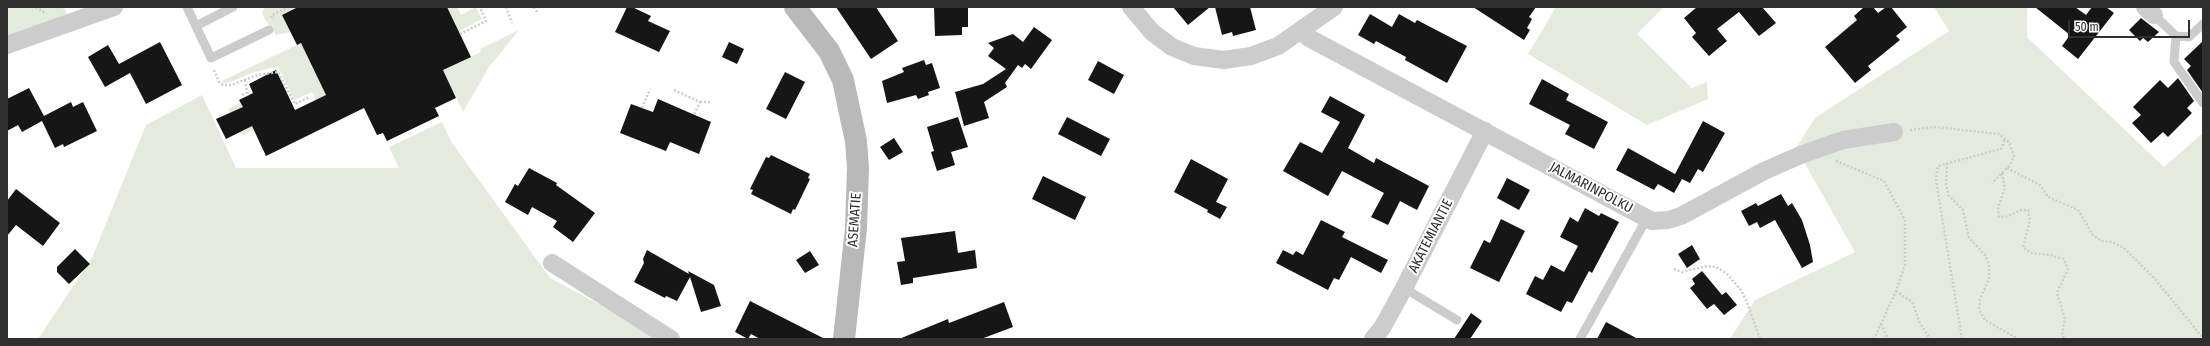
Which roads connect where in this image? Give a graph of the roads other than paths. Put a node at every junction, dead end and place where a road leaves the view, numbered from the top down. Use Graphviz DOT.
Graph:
graph roads {
  1 [pos="114,7"];
  2 [pos="187,7"];
  3 [pos="233,7"];
  4 [pos="782,7"];
  5 [pos="795,7"];
  6 [pos="1131,7"];
  7 [pos="1334,7"];
  8 [pos="2149,11"];
  9 [pos="2203,24"];
  10 [pos="196,26"];
  11 [pos="269,30"];
  12 [pos="1301,31"];
  13 [pos="2176,36"];
  14 [pos="7,46"];
  15 [pos="847,101"];
  16 [pos="2203,103"];
  17 [pos="1485,131"];
  18 [pos="1894,132"];
  19 [pos="1647,218"];
  20 [pos="552,263"];
  21 [pos="1404,288"];
  22 [pos="1457,320"];
  23 [pos="671,339"];
  24 [pos="844,339"];
  25 [pos="1373,339"];
  26 [pos="1580,339"];
  1 -- 14 [label="street"];
  2 -- 10 [label="lane"];
  3 -- 10 [label="lane"];
  4 -- 15 [label="street, ASEMATIE"];
  5 -- 15 [label="street, ASEMATIE"];
  6 -- 12 [label="street"];
  7 -- 12 [label="street"];
  8 -- 13 [label="lane"];
  9 -- 13 [label="lane"];
  10 -- 11 [label="lane"];
  12 -- 17 [label="street, JALMARINPOLKU"];
  13 -- 16 [label="lane"];
  15 -- 24 [label="street, ASEMATIE"];
  17 -- 19 [label="street, JALMARINPOLKU"];
  17 -- 21 [label="street, AKATEMIANTIE"];
  18 -- 19 [label="street, JALMARINPOLKU"];
  19 -- 26 [label="lane"];
  20 -- 23 [label="street"];
  21 -- 22 [label="lane"];
  21 -- 25 [label="street, AKATEMIANTIE"];
}
